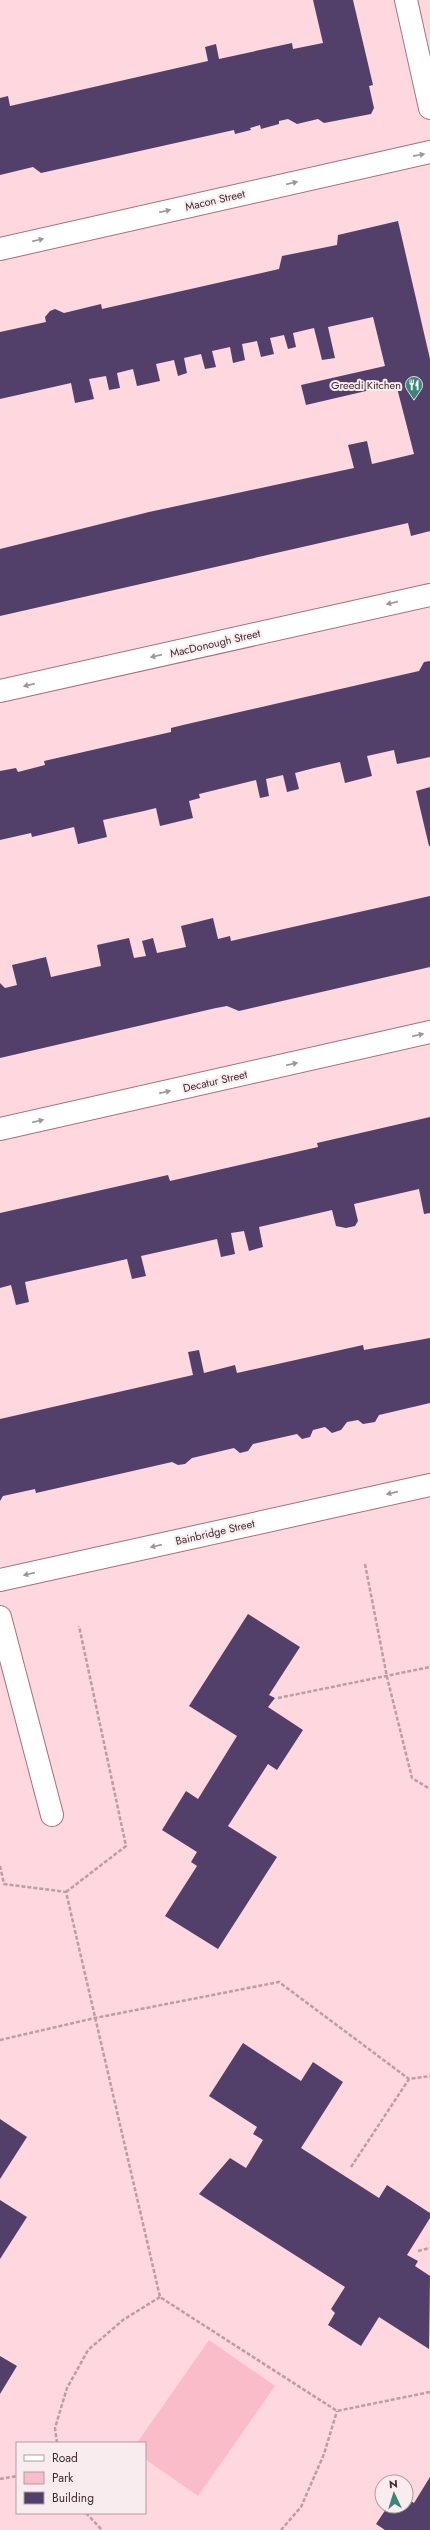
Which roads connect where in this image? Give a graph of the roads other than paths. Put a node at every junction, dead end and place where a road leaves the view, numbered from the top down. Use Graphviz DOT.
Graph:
graph roads {
  1 [pos="406,0"];
  2 [pos="430,108"];
  3 [pos="430,152"];
  4 [pos="0,248"];
  5 [pos="430,595"];
  6 [pos="0,691"];
  7 [pos="430,1032"];
  8 [pos="0,1129"];
  9 [pos="430,1485"];
  10 [pos="0,1580"];
  11 [pos="0,1617"];
  12 [pos="52,1815"];
  1 -- 2 [label="street"];
  4 -- 3 [label="street, Macon Street, one-way"];
  5 -- 6 [label="street, MacDonough Street, one-way"];
  8 -- 7 [label="street, Decatur Street, one-way"];
  9 -- 10 [label="street, Bainbridge Street, one-way"];
  11 -- 12 [label="street"];
}
